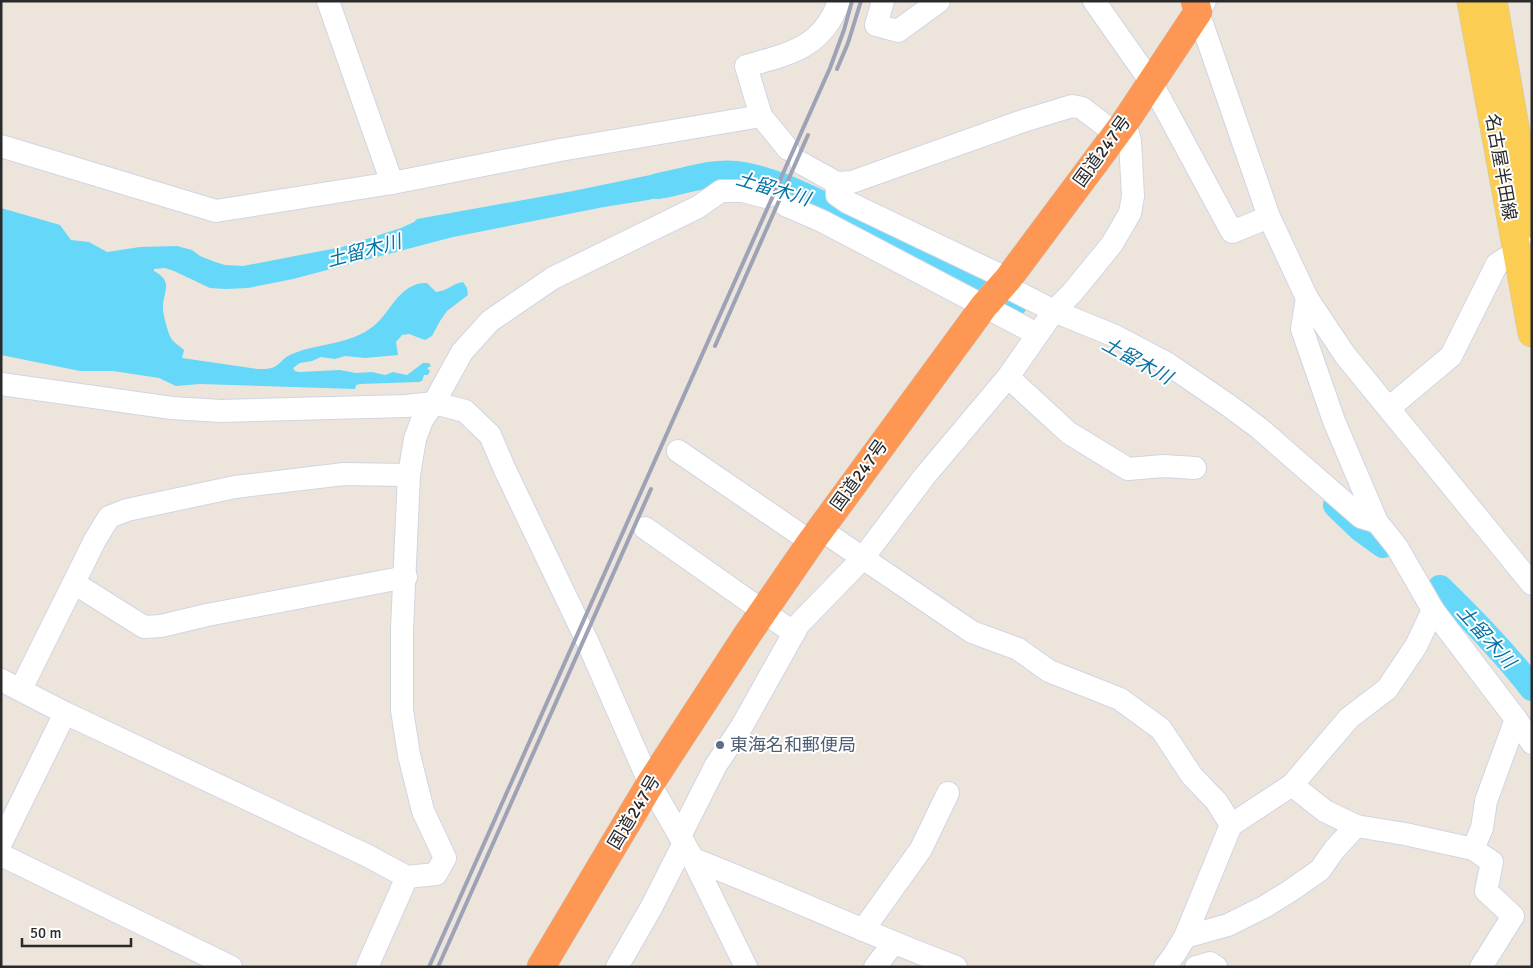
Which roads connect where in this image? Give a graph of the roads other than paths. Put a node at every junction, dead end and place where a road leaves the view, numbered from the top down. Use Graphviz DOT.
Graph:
graph roads {
  1 [pos="328,1"];
  2 [pos="839,1"];
  3 [pos="883,1"];
  4 [pos="939,1"];
  5 [pos="1094,1"];
  6 [pos="1471,1"];
  7 [pos="1493,1"];
  8 [pos="1199,5"];
  9 [pos="1151,82"];
  10 [pos="761,116"];
  11 [pos="1120,128"];
  12 [pos="1,146"];
  13 [pos="392,183"];
  14 [pos="837,183"];
  15 [pos="1530,209"];
  16 [pos="1269,217"];
  17 [pos="1516,252"];
  18 [pos="996,293"];
  19 [pos="1306,298"];
  20 [pos="1054,311"];
  21 [pos="1039,332"];
  22 [pos="1532,333"];
  23 [pos="1008,377"];
  24 [pos="1,384"];
  25 [pos="434,403"];
  26 [pos="1389,408"];
  27 [pos="678,451"];
  28 [pos="1195,468"];
  29 [pos="409,475"];
  30 [pos="1376,522"];
  31 [pos="645,528"];
  32 [pos="815,536"];
  33 [pos="862,558"];
  34 [pos="406,577"];
  35 [pos="74,582"];
  36 [pos="1532,584"];
  37 [pos="1433,610"];
  38 [pos="763,613"];
  39 [pos="794,634"];
  40 [pos="11,685"];
  41 [pos="66,713"];
  42 [pos="1516,718"];
  43 [pos="1532,742"];
  44 [pos="650,784"];
  45 [pos="1292,785"];
  46 [pos="948,793"];
  47 [pos="1231,825"];
  48 [pos="1356,826"];
  49 [pos="1,843"];
  50 [pos="685,846"];
  51 [pos="1472,849"];
  52 [pos="1,855"];
  53 [pos="407,877"];
  54 [pos="863,930"];
  55 [pos="893,944"];
  56 [pos="1179,956"];
  57 [pos="230,967"];
  58 [pos="367,967"];
  59 [pos="541,967"];
  60 [pos="617,967"];
  61 [pos="746,967"];
  62 [pos="875,967"];
  63 [pos="956,967"];
  64 [pos="1196,967"];
  65 [pos="1216,967"];
  66 [pos="1481,967"];
  1 -- 13 [label="street"];
  2 -- 10 [label="street"];
  3 -- 4 [label="street"];
  5 -- 9 [label="street"];
  6 -- 17 [label="main road, 名古屋半田線"];
  7 -- 15 [label="main road, 名古屋半田線"];
  8 -- 9 [label="highway, 国道247号"];
  8 -- 16 [label="street"];
  9 -- 11 [label="highway, 国道247号"];
  9 -- 16 [label="street"];
  10 -- 13 [label="street"];
  10 -- 14 [label="street"];
  11 -- 14 [label="street"];
  11 -- 18 [label="highway, 国道247号"];
  11 -- 20 [label="street"];
  12 -- 13 [label="street"];
  14 -- 18 [label="street"];
  15 -- 17 [label="street"];
  16 -- 19 [label="street"];
  17 -- 22 [label="main road, 名古屋半田線"];
  17 -- 26 [label="street"];
  18 -- 20 [label="street"];
  18 -- 21 [label="street"];
  18 -- 25 [label="street"];
  18 -- 32 [label="highway, 国道247号"];
  19 -- 26 [label="street"];
  19 -- 30 [label="street"];
  20 -- 21 [label="street"];
  20 -- 30 [label="street"];
  21 -- 23 [label="street"];
  23 -- 28 [label="street"];
  23 -- 33 [label="street"];
  24 -- 25 [label="street"];
  25 -- 29 [label="street"];
  25 -- 44 [label="street"];
  26 -- 36 [label="street"];
  27 -- 32 [label="street"];
  29 -- 34 [label="street"];
  29 -- 35 [label="street"];
  30 -- 37 [label="street"];
  31 -- 38 [label="street"];
  32 -- 33 [label="street"];
  32 -- 38 [label="highway, 国道247号"];
  33 -- 39 [label="street"];
  33 -- 47 [label="street"];
  34 -- 35 [label="street"];
  34 -- 53 [label="street"];
  35 -- 40 [label="street"];
  37 -- 42 [label="street"];
  37 -- 45 [label="street"];
  38 -- 39 [label="street"];
  38 -- 44 [label="highway, 国道247号"];
  39 -- 50 [label="street"];
  40 -- 41 [label="street"];
  41 -- 49 [label="street"];
  41 -- 53 [label="street"];
  42 -- 43 [label="street"];
  42 -- 51 [label="street"];
  44 -- 50 [label="street"];
  44 -- 59 [label="highway, 国道247号"];
  45 -- 47 [label="street"];
  45 -- 48 [label="street"];
  46 -- 54 [label="street"];
  47 -- 56 [label="street"];
  48 -- 51 [label="street"];
  48 -- 56 [label="street"];
  50 -- 54 [label="street"];
  50 -- 60 [label="street"];
  50 -- 61 [label="street"];
  51 -- 66 [label="street"];
  52 -- 57 [label="street"];
  53 -- 58 [label="street"];
  54 -- 55 [label="street"];
  55 -- 62 [label="street"];
  55 -- 63 [label="street"];
  64 -- 65 [label="street"];
}
